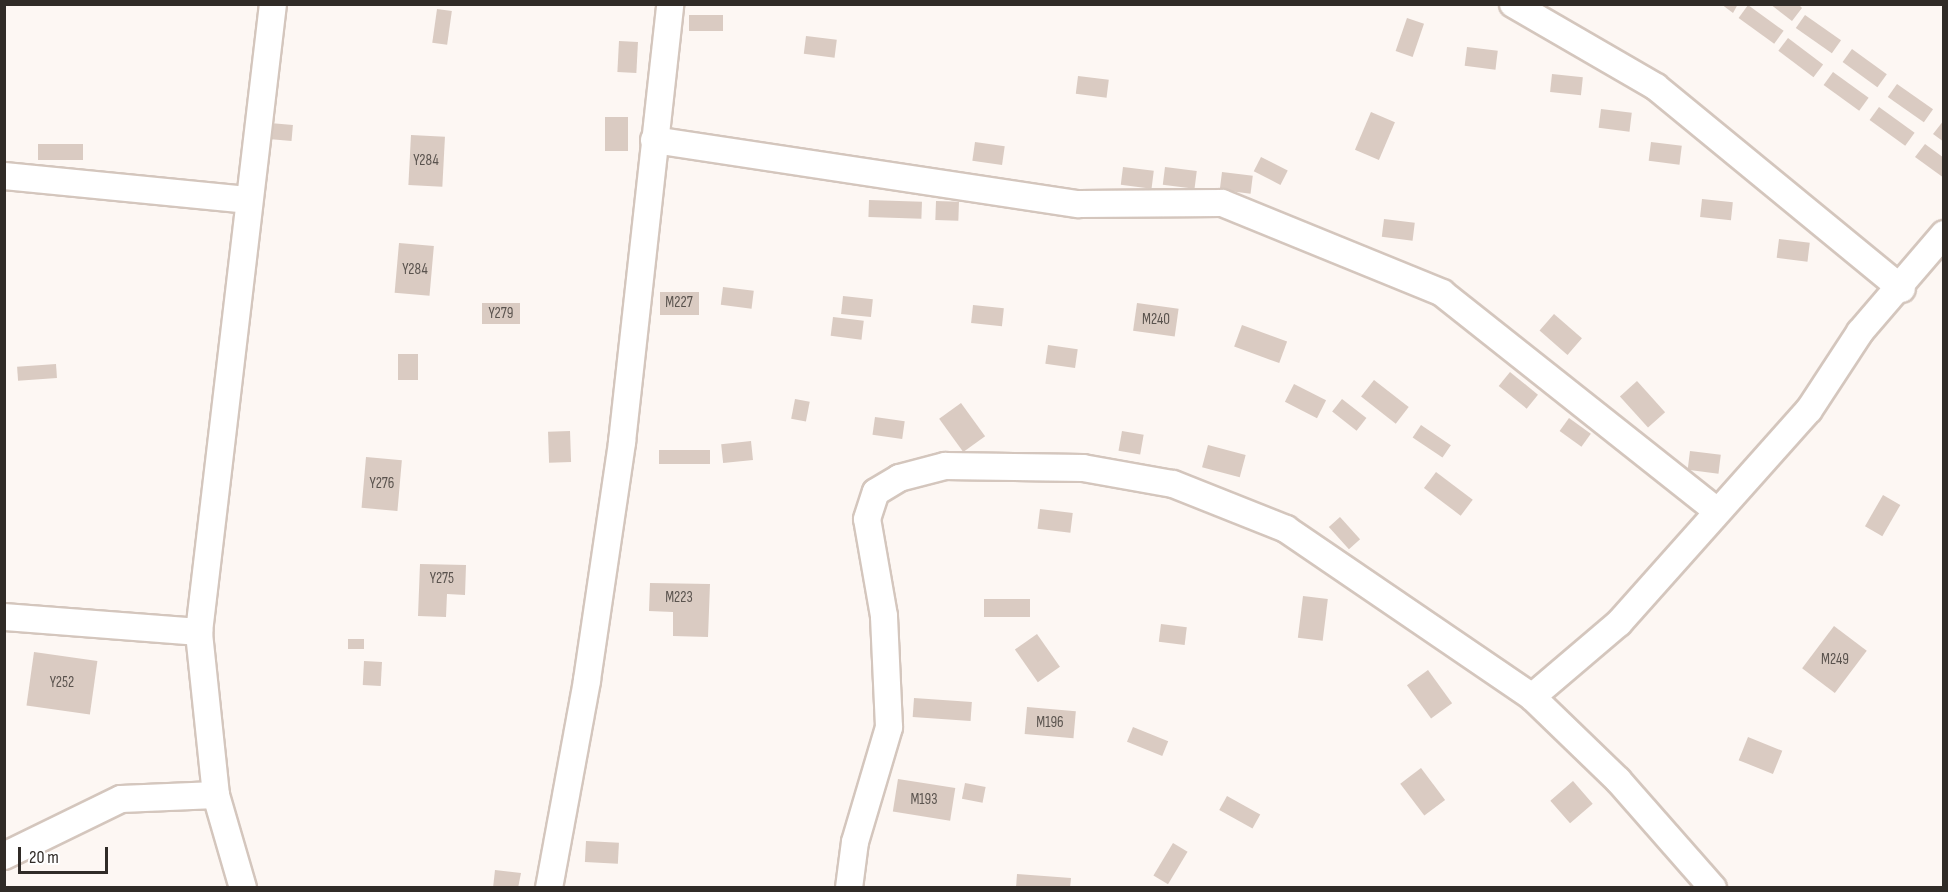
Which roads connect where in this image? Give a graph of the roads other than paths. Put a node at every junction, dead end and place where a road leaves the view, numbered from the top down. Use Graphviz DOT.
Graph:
graph roads {
  1 [pos="273,4"];
  2 [pos="670,4"];
  3 [pos="1513,4"];
  4 [pos="654,140"];
  5 [pos="4,176"];
  6 [pos="247,200"];
  7 [pos="1944,234"];
  8 [pos="1902,289"];
  9 [pos="1717,511"];
  10 [pos="4,617"];
  11 [pos="200,632"];
  12 [pos="1532,697"];
  13 [pos="216,795"];
  14 [pos="4,856"];
  15 [pos="243,888"];
  16 [pos="549,888"];
  17 [pos="849,888"];
  18 [pos="1713,888"];
  1 -- 6 [label="street"];
  2 -- 4 [label="street"];
  3 -- 8 [label="street"];
  4 -- 9 [label="street"];
  4 -- 16 [label="street"];
  5 -- 6 [label="street"];
  6 -- 11 [label="street"];
  7 -- 8 [label="street"];
  8 -- 9 [label="street"];
  9 -- 12 [label="street"];
  10 -- 11 [label="street"];
  11 -- 13 [label="street"];
  12 -- 17 [label="street"];
  12 -- 18 [label="street"];
  13 -- 14 [label="street"];
  13 -- 15 [label="street"];
}
